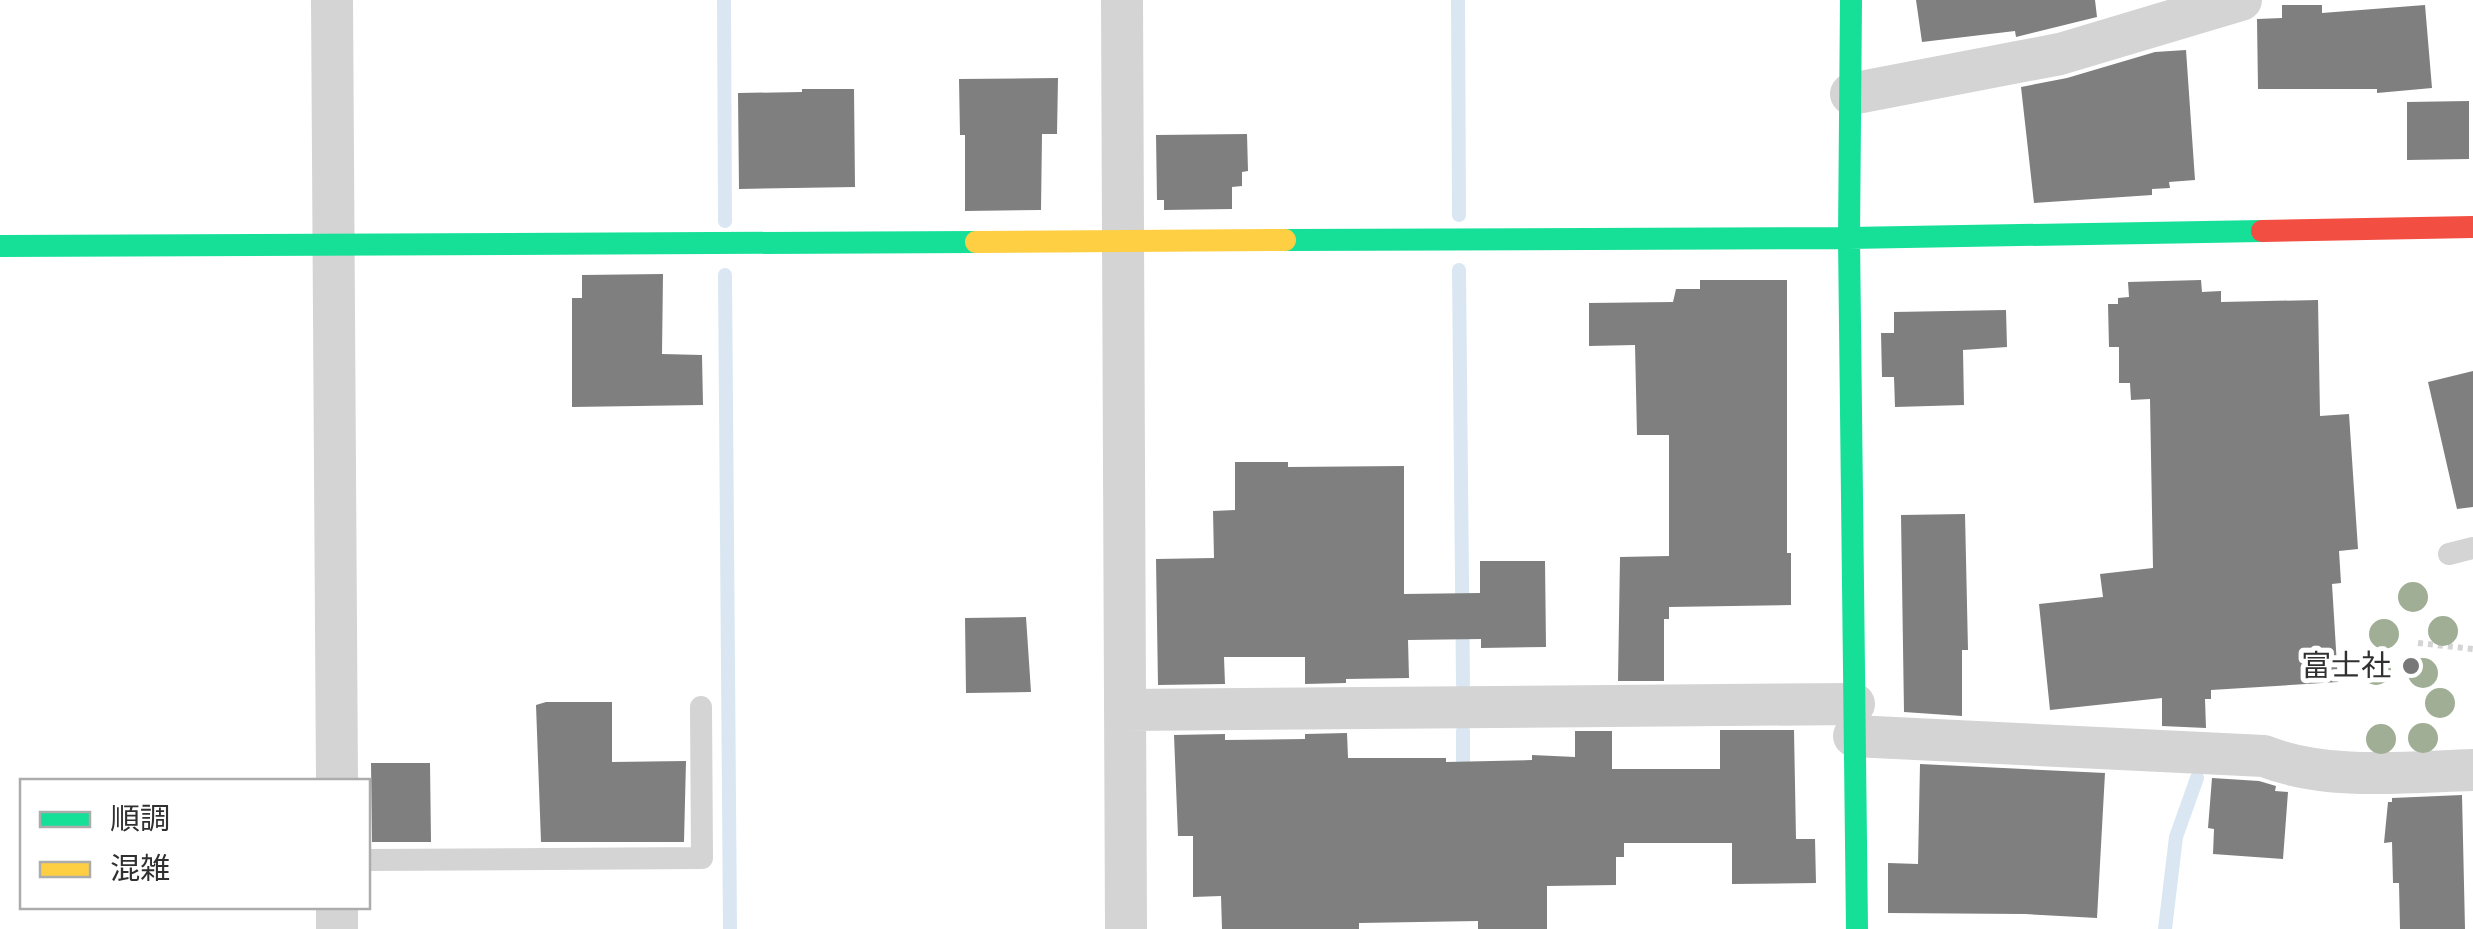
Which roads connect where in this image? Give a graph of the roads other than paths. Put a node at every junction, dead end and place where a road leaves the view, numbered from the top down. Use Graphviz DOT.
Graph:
graph roads {
  1 [pos="332,0"];
  2 [pos="1122,0"];
  3 [pos="1850,0"];
  4 [pos="2242,0"];
  5 [pos="1851,94"];
  6 [pos="2473,228"];
  7 [pos="1849,238"];
  8 [pos="1122,241"];
  9 [pos="333,244"];
  10 [pos="0,246"];
  11 [pos="2473,548"];
  12 [pos="2449,554"];
  13 [pos="701,707"];
  14 [pos="1125,710"];
  15 [pos="1854,720"];
  16 [pos="2473,770"];
  17 [pos="336,779"];
  18 [pos="370,860"];
  19 [pos="1126,929"];
  20 [pos="1857,929"];
  1 -- 9 [label="street"];
  2 -- 8 [label="street"];
  3 -- 5 [label="street"];
  4 -- 5 [label="street"];
  5 -- 7 [label="street"];
  6 -- 7 [label="street"];
  7 -- 8 [label="street"];
  7 -- 15 [label="street"];
  8 -- 9 [label="street"];
  8 -- 14 [label="street"];
  9 -- 10 [label="street"];
  9 -- 17 [label="street"];
  11 -- 12 [label="lane"];
  13 -- 18 [label="lane"];
  14 -- 15 [label="street"];
  14 -- 19 [label="street"];
  15 -- 16 [label="street"];
  15 -- 20 [label="street"];
}
